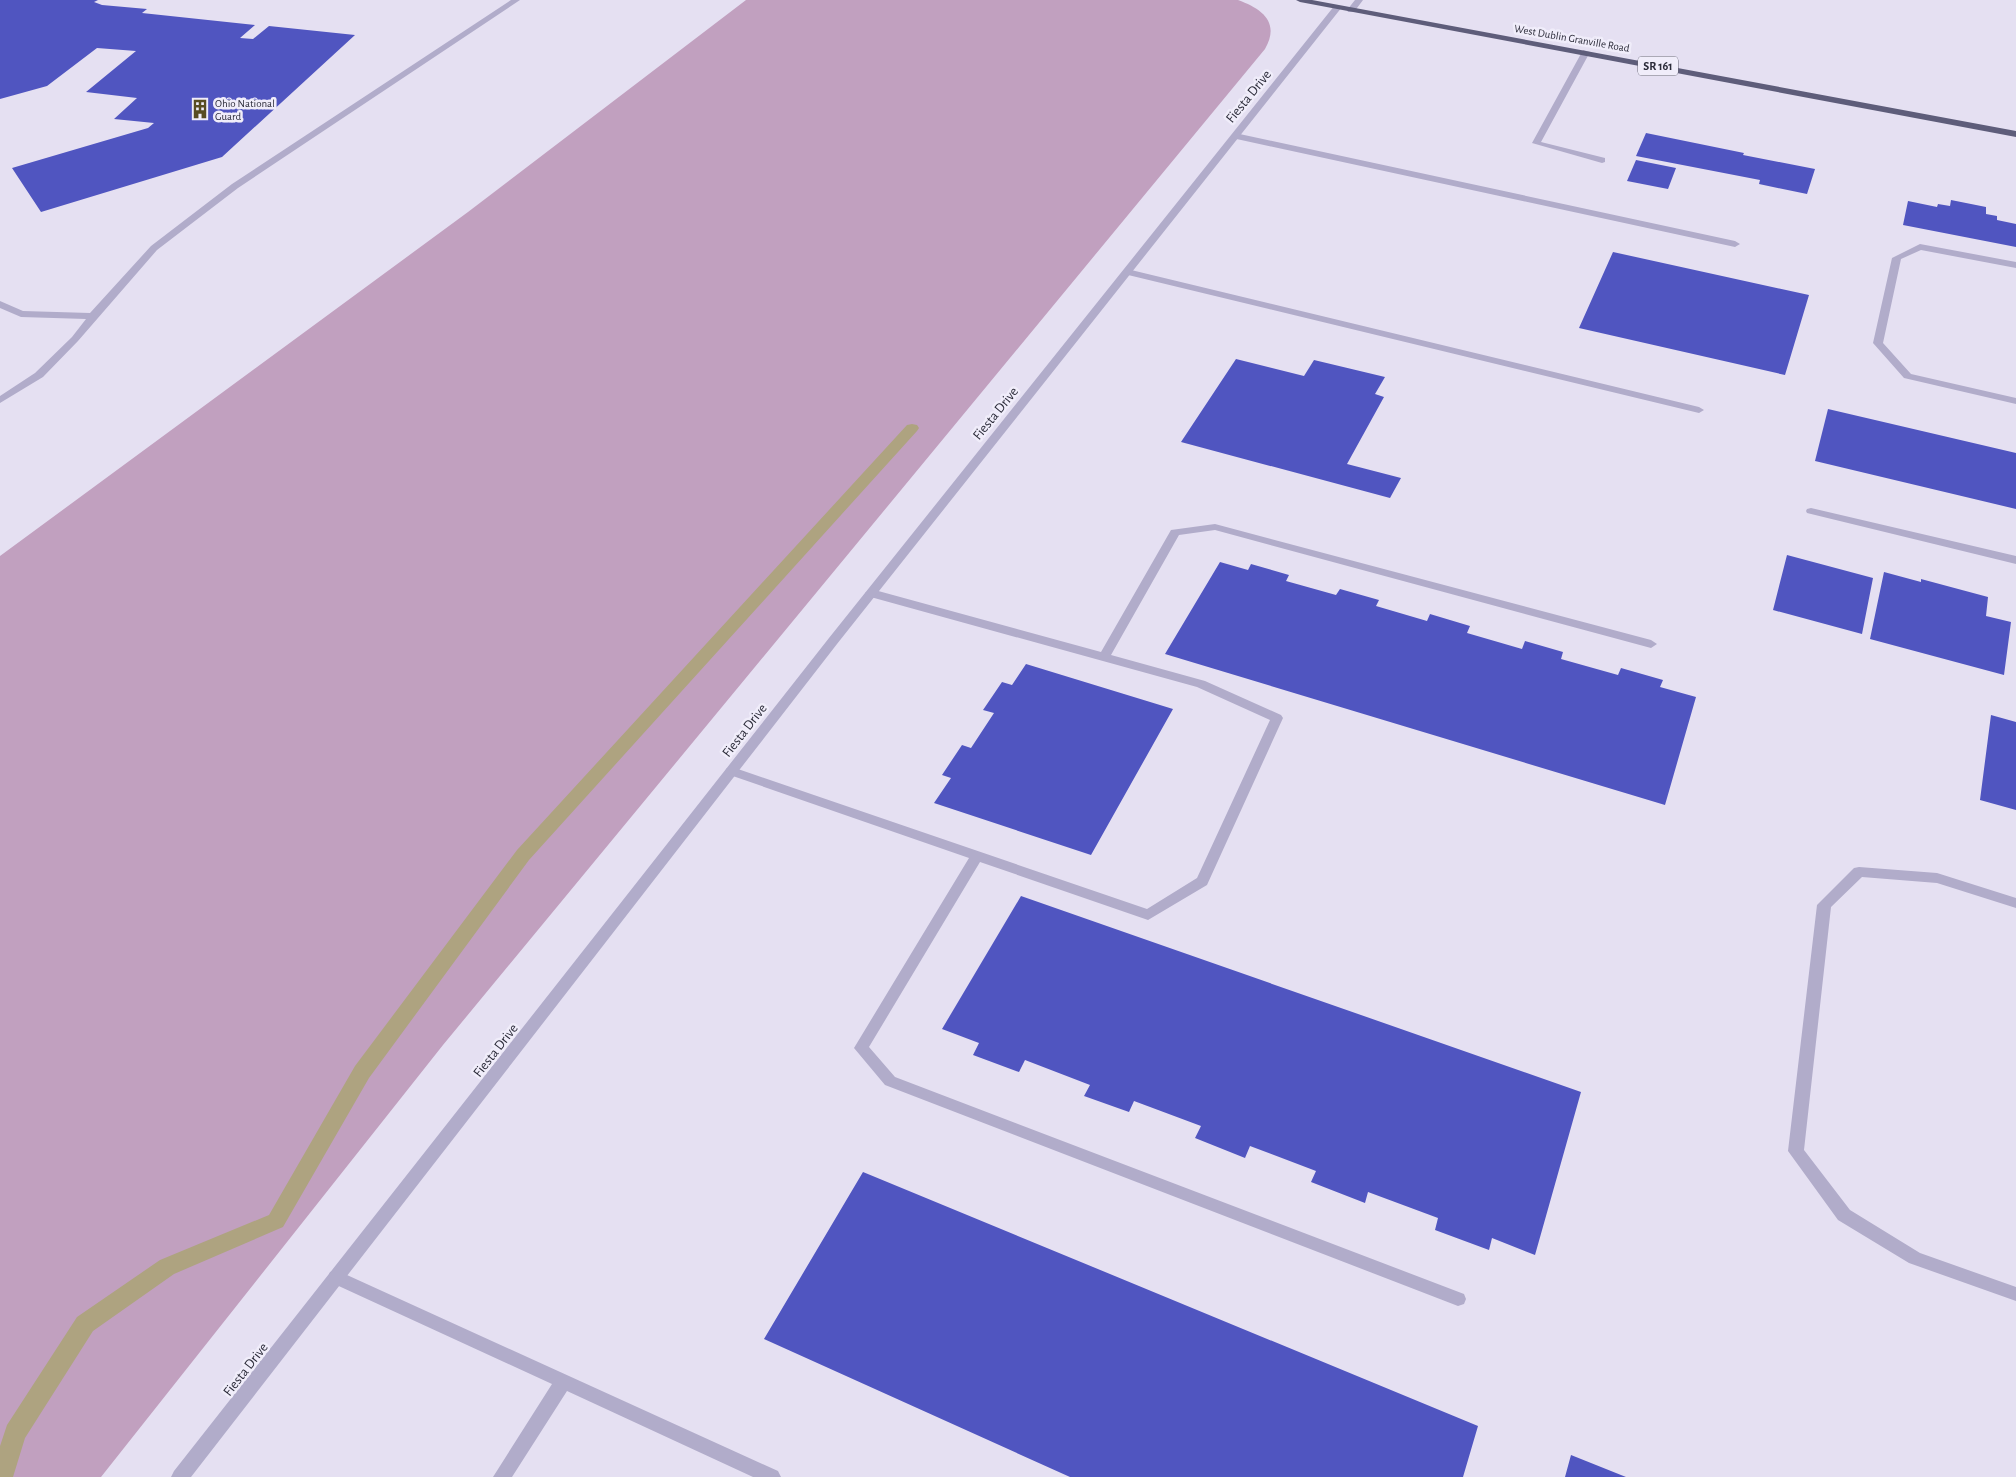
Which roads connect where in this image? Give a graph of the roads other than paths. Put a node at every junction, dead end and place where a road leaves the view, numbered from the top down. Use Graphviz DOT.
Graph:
graph roads {
  1 [pos="516,0"];
  2 [pos="1300,0"];
  3 [pos="1359,0"];
  4 [pos="1338,7"];
  5 [pos="1351,10"];
  6 [pos="1586,52"];
  7 [pos="2016,134"];
  8 [pos="1235,136"];
  9 [pos="1602,160"];
  10 [pos="1735,244"];
  11 [pos="2016,265"];
  12 [pos="1127,272"];
  13 [pos="0,304"];
  14 [pos="93,316"];
  15 [pos="0,400"];
  16 [pos="2016,401"];
  17 [pos="1699,410"];
  18 [pos="1811,511"];
  19 [pos="2016,560"];
  20 [pos="871,593"];
  21 [pos="1650,644"];
  22 [pos="1104,657"];
  23 [pos="731,771"];
  24 [pos="977,856"];
  25 [pos="2016,903"];
  26 [pos="336,1277"];
  27 [pos="2016,1294"];
  28 [pos="1458,1299"];
  29 [pos="564,1381"];
  30 [pos="180,1477"];
  31 [pos="502,1477"];
  32 [pos="772,1477"];
  1 -- 14 [label="street"];
  2 -- 4 [label="main road, West Dublin Granville Road / SR 161"];
  3 -- 5 [label="street"];
  4 -- 5 [label="main road, West Dublin Granville Road / SR 161"];
  4 -- 8 [label="street, Fiesta Drive"];
  5 -- 6 [label="main road, West Dublin Granville Road / SR 161"];
  6 -- 7 [label="main road, West Dublin Granville Road / SR 161"];
  6 -- 9 [label="street"];
  8 -- 10 [label="street"];
  8 -- 12 [label="street, Fiesta Drive"];
  11 -- 16 [label="street"];
  12 -- 17 [label="street"];
  12 -- 20 [label="street, Fiesta Drive"];
  13 -- 14 [label="street"];
  14 -- 15 [label="street"];
  18 -- 19 [label="street"];
  20 -- 22 [label="street"];
  20 -- 23 [label="street, Fiesta Drive"];
  21 -- 22 [label="street"];
  22 -- 24 [label="street"];
  23 -- 24 [label="street"];
  23 -- 26 [label="street, Fiesta Drive"];
  24 -- 28 [label="street"];
  25 -- 27 [label="street"];
  26 -- 29 [label="street"];
  26 -- 30 [label="street, Fiesta Drive"];
  29 -- 31 [label="street"];
  29 -- 32 [label="street"];
}
